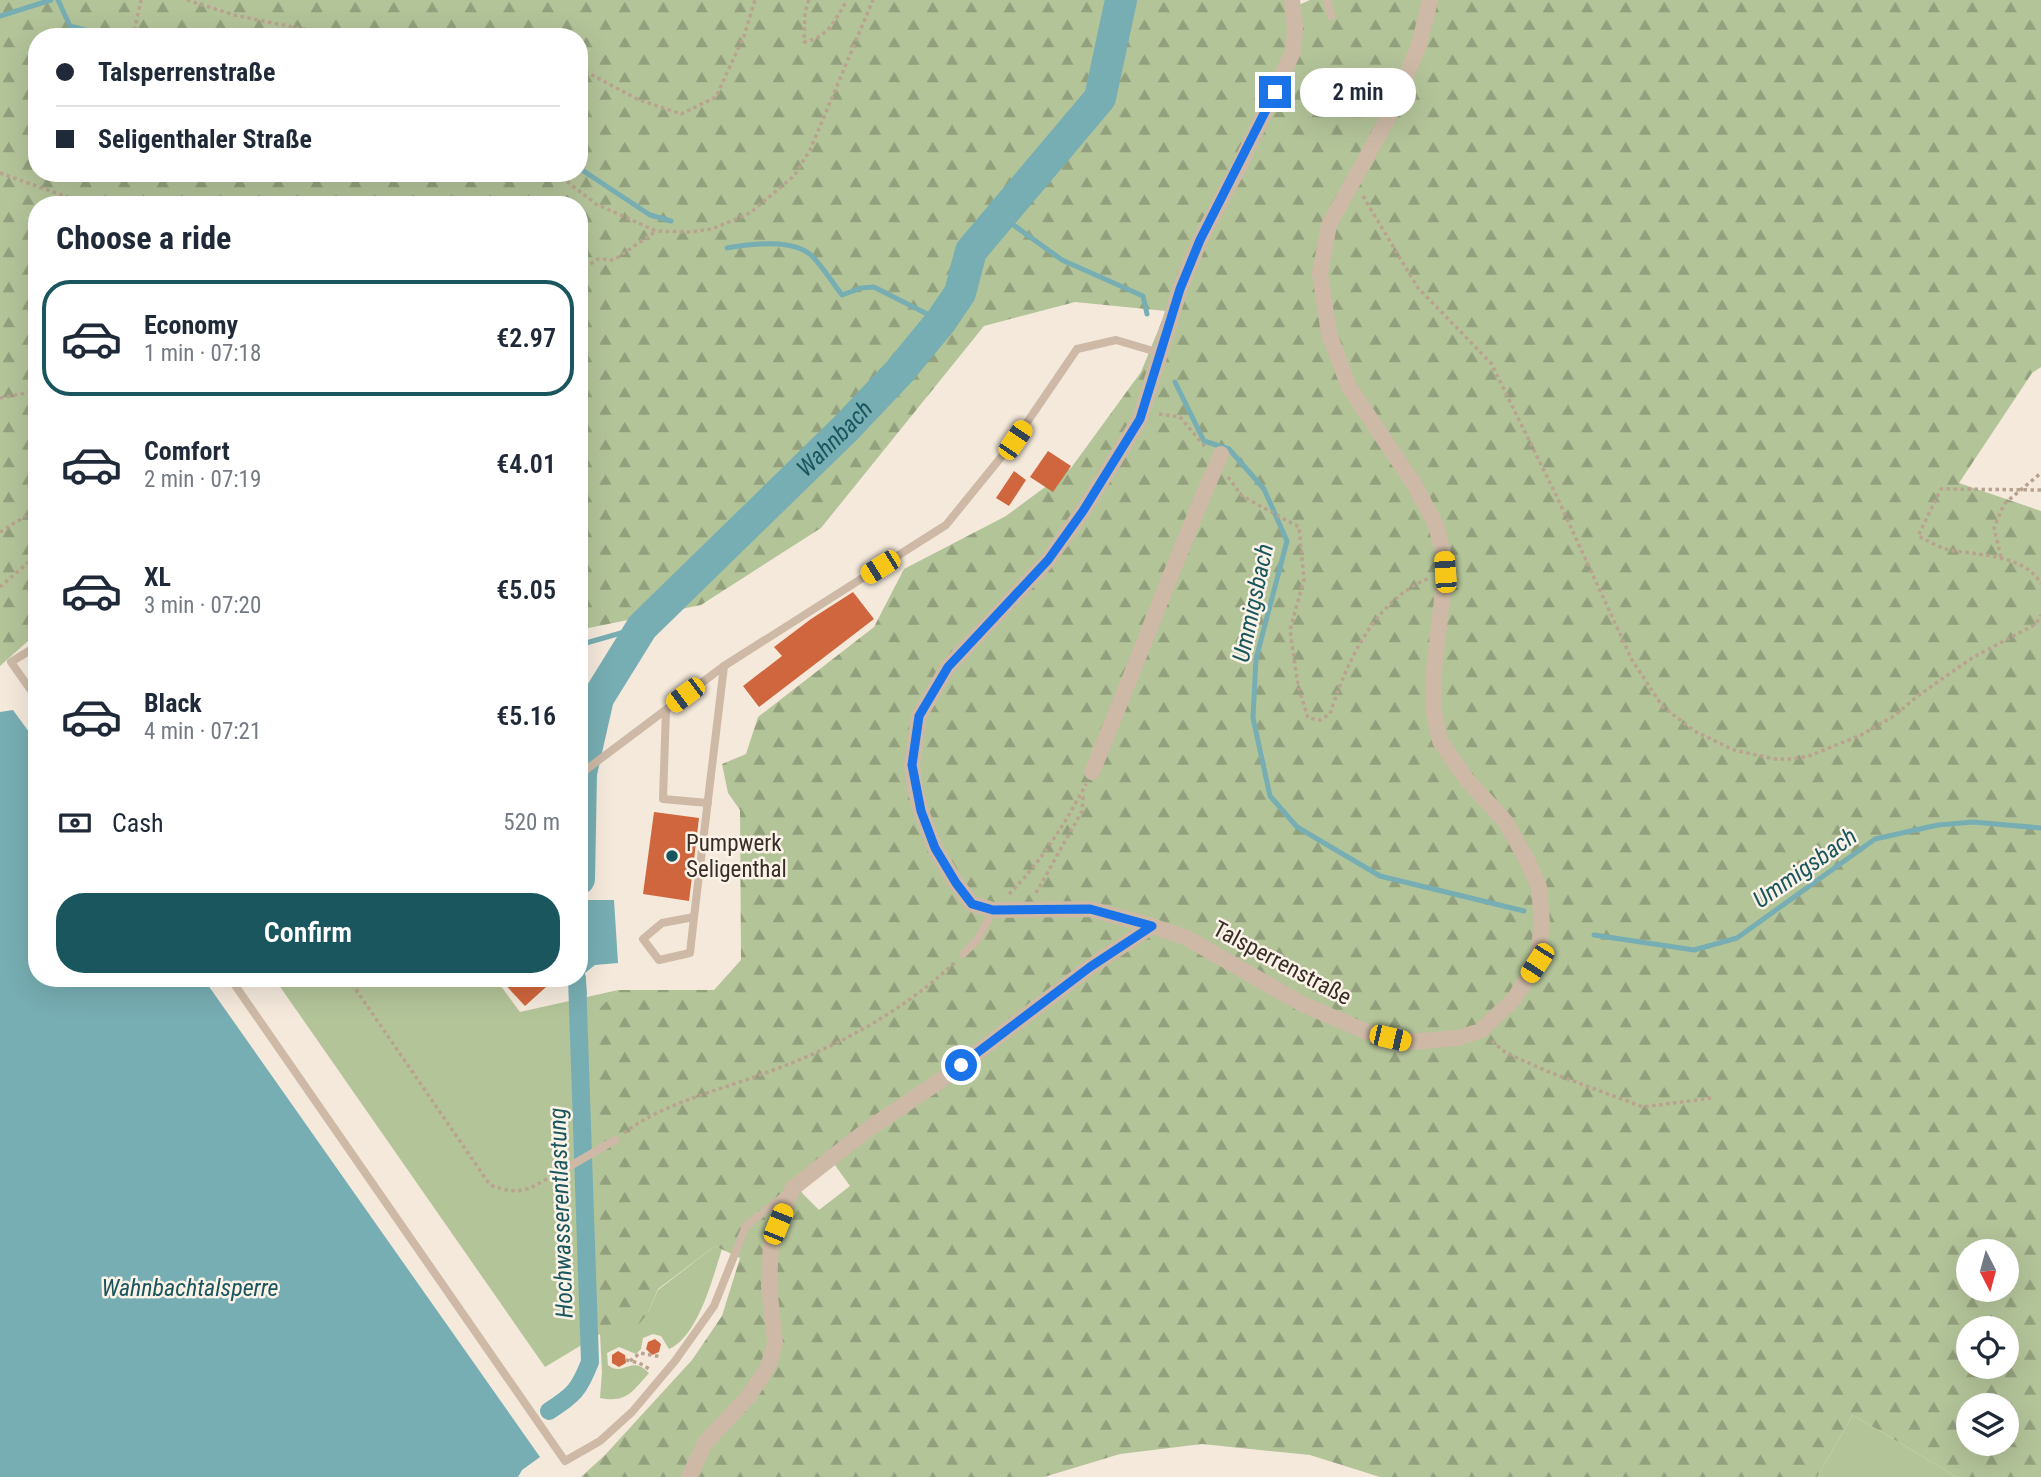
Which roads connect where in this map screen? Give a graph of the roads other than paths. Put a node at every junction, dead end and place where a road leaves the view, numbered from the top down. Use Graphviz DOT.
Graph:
graph roads {
  1 [pos="1292,0"];
  2 [pos="1327,0"];
  3 [pos="1430,0"];
  4 [pos="1331,16"];
  5 [pos="1160,353"];
  6 [pos="1217,458"];
  7 [pos="28,652"];
  8 [pos="724,666"];
  9 [pos="28,686"];
  10 [pos="666,710"];
  11 [pos="588,769"];
  12 [pos="1092,772"];
  13 [pos="708,803"];
  14 [pos="993,910"];
  15 [pos="694,917"];
  16 [pos="1152,926"];
  17 [pos="963,954"];
  18 [pos="236,987"];
  19 [pos="615,1140"];
  20 [pos="565,1169"];
  21 [pos="793,1188"];
  22 [pos="689,1477"];
  1 -- 5 [label="street"];
  2 -- 4 [label="lane"];
  3 -- 16 [label="street, Talsperrenstraße"];
  5 -- 8 [label="lane"];
  5 -- 14 [label="street"];
  6 -- 12 [label="street"];
  7 -- 9 [label="lane"];
  8 -- 10 [label="lane"];
  8 -- 13 [label="lane"];
  10 -- 11 [label="lane"];
  10 -- 13 [label="lane"];
  13 -- 15 [label="lane"];
  14 -- 16 [label="street, Talsperrenstraße"];
  14 -- 17 [label="lane"];
  15 -- 15 [label="lane"];
  16 -- 21 [label="street"];
  18 -- 21 [label="lane"];
  19 -- 20 [label="lane"];
  21 -- 22 [label="street"];
}
